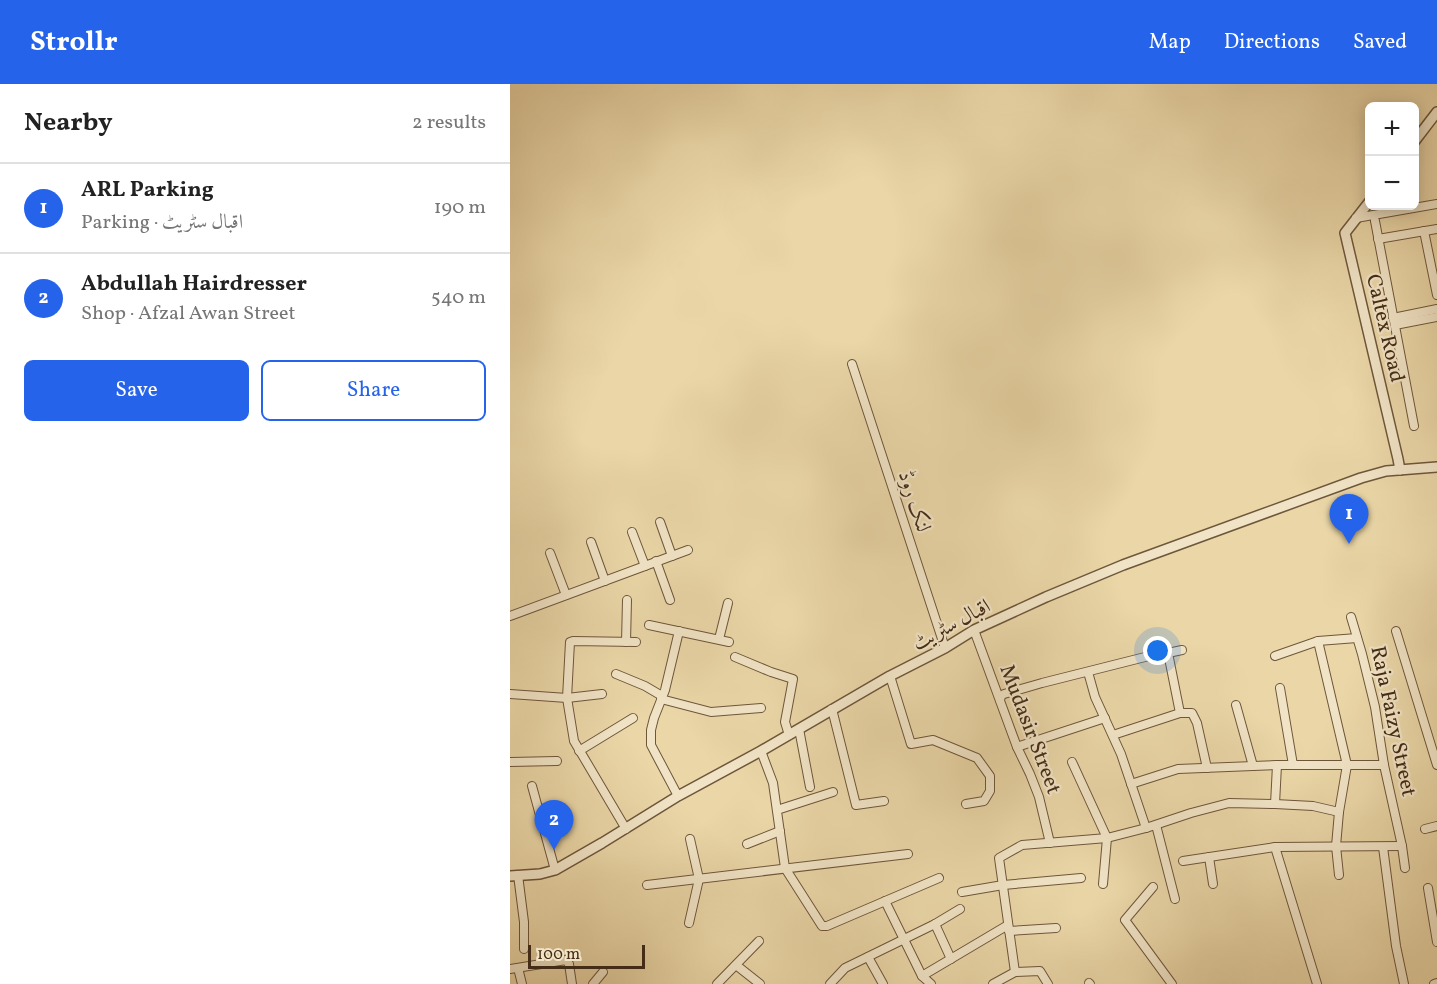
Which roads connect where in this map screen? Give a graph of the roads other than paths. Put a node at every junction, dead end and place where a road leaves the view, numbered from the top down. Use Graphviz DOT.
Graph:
graph roads {
  1 [pos="1437,112"];
  2 [pos="1419,135"];
  3 [pos="1437,204"];
  4 [pos="1365,207"];
  5 [pos="1356,218"];
  6 [pos="1375,221"];
  7 [pos="1437,229"];
  8 [pos="1424,231"];
  9 [pos="1378,239"];
  10 [pos="1437,295"];
  11 [pos="1437,309"];
  12 [pos="1437,317"];
  13 [pos="1394,321"];
  14 [pos="852,364"];
  15 [pos="1414,426"];
  16 [pos="1437,467"];
  17 [pos="1400,470"];
  18 [pos="660,522"];
  19 [pos="632,532"];
  20 [pos="591,542"];
  21 [pos="688,550"];
  22 [pos="550,553"];
  23 [pos="672,556"];
  24 [pos="656,561"];
  25 [pos="645,566"];
  26 [pos="605,581"];
  27 [pos="566,596"];
  28 [pos="627,600"];
  29 [pos="670,600"];
  30 [pos="728,603"];
  31 [pos="510,616"];
  32 [pos="1351,616"];
  33 [pos="649,625"];
  34 [pos="974,630"];
  35 [pos="679,631"];
  36 [pos="1396,631"];
  37 [pos="1358,638"];
  38 [pos="719,639"];
  39 [pos="1318,641"];
  40 [pos="626,642"];
  41 [pos="636,642"];
  42 [pos="729,642"];
  43 [pos="945,648"];
  44 [pos="1182,650"];
  45 [pos="1168,653"];
  46 [pos="1275,656"];
  47 [pos="735,657"];
  48 [pos="1088,672"];
  49 [pos="616,674"];
  50 [pos="890,676"];
  51 [pos="1280,688"];
  52 [pos="510,694"];
  53 [pos="602,694"];
  54 [pos="567,698"];
  55 [pos="662,698"];
  56 [pos="1000,700"];
  57 [pos="1236,705"];
  58 [pos="761,708"];
  59 [pos="832,710"];
  60 [pos="1180,713"];
  61 [pos="633,718"];
  62 [pos="1105,718"];
  63 [pos="799,729"];
  64 [pos="789,735"];
  65 [pos="1113,735"];
  66 [pos="1017,747"];
  67 [pos="579,751"];
  68 [pos="761,752"];
  69 [pos="557,761"];
  70 [pos="510,762"];
  71 [pos="1072,762"];
  72 [pos="1277,765"];
  73 [pos="1293,765"];
  74 [pos="1347,765"];
  75 [pos="1384,765"];
  76 [pos="1437,765"];
  77 [pos="1253,766"];
  78 [pos="1207,768"];
  79 [pos="1131,784"];
  80 [pos="532,786"];
  81 [pos="810,787"];
  82 [pos="832,792"];
  83 [pos="678,796"];
  84 [pos="884,801"];
  85 [pos="966,804"];
  86 [pos="1275,804"];
  87 [pos="777,810"];
  88 [pos="1339,812"];
  89 [pos="1156,825"];
  90 [pos="1437,826"];
  91 [pos="1146,828"];
  92 [pos="626,829"];
  93 [pos="1425,829"];
  94 [pos="780,831"];
  95 [pos="1107,838"];
  96 [pos="690,839"];
  97 [pos="1050,843"];
  98 [pos="747,844"];
  99 [pos="1336,846"];
  100 [pos="1383,846"];
  101 [pos="1402,846"];
  102 [pos="1275,847"];
  103 [pos="908,854"];
  104 [pos="1209,857"];
  105 [pos="1183,861"];
  106 [pos="785,868"];
  107 [pos="1406,868"];
  108 [pos="555,870"];
  109 [pos="514,875"];
  110 [pos="1339,875"];
  111 [pos="939,878"];
  112 [pos="1081,878"];
  113 [pos="699,879"];
  114 [pos="1213,884"];
  115 [pos="647,885"];
  116 [pos="1003,885"];
  117 [pos="1103,885"];
  118 [pos="1153,886"];
  119 [pos="1428,888"];
  120 [pos="962,892"];
  121 [pos="1175,899"];
  122 [pos="885,901"];
  123 [pos="960,909"];
  124 [pos="689,923"];
  125 [pos="935,924"];
  126 [pos="1009,928"];
  127 [pos="1056,928"];
  128 [pos="905,939"];
  129 [pos="759,941"];
  130 [pos="1437,942"];
  131 [pos="524,949"];
  132 [pos="868,957"];
  133 [pos="951,959"];
  134 [pos="736,964"];
  135 [pos="514,969"];
  136 [pos="603,972"];
  137 [pos="1015,972"];
  138 [pos="922,976"];
  139 [pos="522,984"];
  140 [pos="572,984"];
  141 [pos="593,984"];
  142 [pos="717,984"];
  143 [pos="760,984"];
  144 [pos="830,984"];
  145 [pos="883,984"];
  146 [pos="931,984"];
  147 [pos="993,984"];
  148 [pos="1048,984"];
  149 [pos="1172,984"];
  150 [pos="1317,984"];
  151 [pos="1404,984"];
  1 -- 2 [label="street"];
  3 -- 5 [label="street"];
  4 -- 5 [label="street, Caltex Road"];
  5 -- 17 [label="street, Caltex Road"];
  6 -- 9 [label="street"];
  7 -- 8 [label="street"];
  8 -- 9 [label="street"];
  8 -- 10 [label="street"];
  9 -- 13 [label="street"];
  11 -- 13 [label="street"];
  12 -- 13 [label="street"];
  13 -- 15 [label="street"];
  14 -- 43 [label="street, لنک روڈ"];
  16 -- 17 [label="street, اقبال سٹریٹ"];
  17 -- 34 [label="street, اقبال سٹریٹ"];
  18 -- 23 [label="street"];
  19 -- 25 [label="street"];
  20 -- 26 [label="street"];
  21 -- 23 [label="street"];
  22 -- 27 [label="street"];
  23 -- 24 [label="street"];
  24 -- 25 [label="street"];
  24 -- 29 [label="street"];
  25 -- 26 [label="street"];
  26 -- 27 [label="street"];
  27 -- 31 [label="street"];
  28 -- 40 [label="street"];
  30 -- 38 [label="street"];
  32 -- 37 [label="street, Raja Faizy Street"];
  33 -- 35 [label="street"];
  34 -- 43 [label="street, اقبال سٹریٹ"];
  34 -- 56 [label="street, Mudasir Street"];
  35 -- 38 [label="street"];
  35 -- 55 [label="street"];
  36 -- 76 [label="street"];
  37 -- 39 [label="street"];
  37 -- 75 [label="street, Raja Faizy Street"];
  38 -- 42 [label="street"];
  39 -- 46 [label="street"];
  39 -- 74 [label="street"];
  40 -- 41 [label="street"];
  40 -- 54 [label="street"];
  43 -- 50 [label="street, اقبال سٹریٹ"];
  44 -- 45 [label="street"];
  45 -- 48 [label="street"];
  45 -- 60 [label="street"];
  47 -- 64 [label="street"];
  48 -- 56 [label="street"];
  48 -- 62 [label="street"];
  49 -- 55 [label="street"];
  50 -- 59 [label="street, اقبال سٹریٹ"];
  50 -- 85 [label="street"];
  51 -- 73 [label="street"];
  52 -- 54 [label="street"];
  53 -- 54 [label="street"];
  54 -- 67 [label="street"];
  55 -- 58 [label="street"];
  55 -- 83 [label="street"];
  56 -- 66 [label="street, Mudasir Street"];
  57 -- 77 [label="street"];
  59 -- 63 [label="street, اقبال سٹریٹ"];
  59 -- 84 [label="street"];
  60 -- 65 [label="street"];
  60 -- 78 [label="street"];
  61 -- 67 [label="street"];
  62 -- 65 [label="street"];
  62 -- 66 [label="street"];
  63 -- 64 [label="street, اقبال سٹریٹ"];
  63 -- 81 [label="street"];
  64 -- 68 [label="street, اقبال سٹریٹ"];
  65 -- 79 [label="street"];
  66 -- 97 [label="street, Mudasir Street"];
  67 -- 92 [label="street"];
  68 -- 83 [label="street, اقبال سٹریٹ"];
  68 -- 87 [label="street"];
  69 -- 70 [label="street"];
  71 -- 95 [label="street"];
  72 -- 73 [label="street"];
  72 -- 77 [label="street"];
  72 -- 86 [label="street"];
  73 -- 74 [label="street"];
  74 -- 75 [label="street"];
  74 -- 88 [label="street"];
  75 -- 101 [label="street, Raja Faizy Street"];
  77 -- 78 [label="street"];
  78 -- 79 [label="street"];
  79 -- 91 [label="street"];
  80 -- 108 [label="street"];
  82 -- 87 [label="street"];
  83 -- 92 [label="street, اقبال سٹریٹ"];
  86 -- 88 [label="street"];
  86 -- 89 [label="street"];
  87 -- 94 [label="street"];
  88 -- 99 [label="street"];
  89 -- 91 [label="street"];
  89 -- 121 [label="street"];
  90 -- 93 [label="street"];
  91 -- 95 [label="street"];
  92 -- 108 [label="street, اقبال سٹریٹ"];
  94 -- 98 [label="street"];
  94 -- 106 [label="street"];
  95 -- 97 [label="street"];
  95 -- 117 [label="street"];
  96 -- 113 [label="street"];
  97 -- 116 [label="street"];
  99 -- 100 [label="street"];
  99 -- 102 [label="street"];
  99 -- 110 [label="street"];
  100 -- 101 [label="street"];
  100 -- 151 [label="street"];
  101 -- 107 [label="street, Raja Faizy Street"];
  102 -- 104 [label="street"];
  102 -- 150 [label="street"];
  103 -- 106 [label="street"];
  104 -- 105 [label="street"];
  104 -- 114 [label="street"];
  106 -- 113 [label="street"];
  106 -- 122 [label="street"];
  108 -- 109 [label="street, اقبال سٹریٹ"];
  109 -- 131 [label="street"];
  111 -- 122 [label="street"];
  112 -- 116 [label="street"];
  113 -- 115 [label="street"];
  113 -- 124 [label="street"];
  116 -- 120 [label="street"];
  116 -- 126 [label="street"];
  118 -- 149 [label="street"];
  119 -- 130 [label="street"];
  122 -- 128 [label="street"];
  123 -- 125 [label="street"];
  125 -- 128 [label="street"];
  125 -- 133 [label="street"];
  126 -- 127 [label="street"];
  126 -- 133 [label="street"];
  126 -- 137 [label="street"];
  128 -- 132 [label="street"];
  128 -- 138 [label="street"];
  129 -- 134 [label="street"];
  132 -- 144 [label="street"];
  132 -- 145 [label="street"];
  133 -- 138 [label="street"];
  134 -- 142 [label="street"];
  134 -- 143 [label="street"];
  135 -- 139 [label="street"];
  135 -- 140 [label="street"];
  136 -- 141 [label="street"];
  137 -- 147 [label="street"];
  137 -- 148 [label="street"];
  138 -- 146 [label="street"];
}
